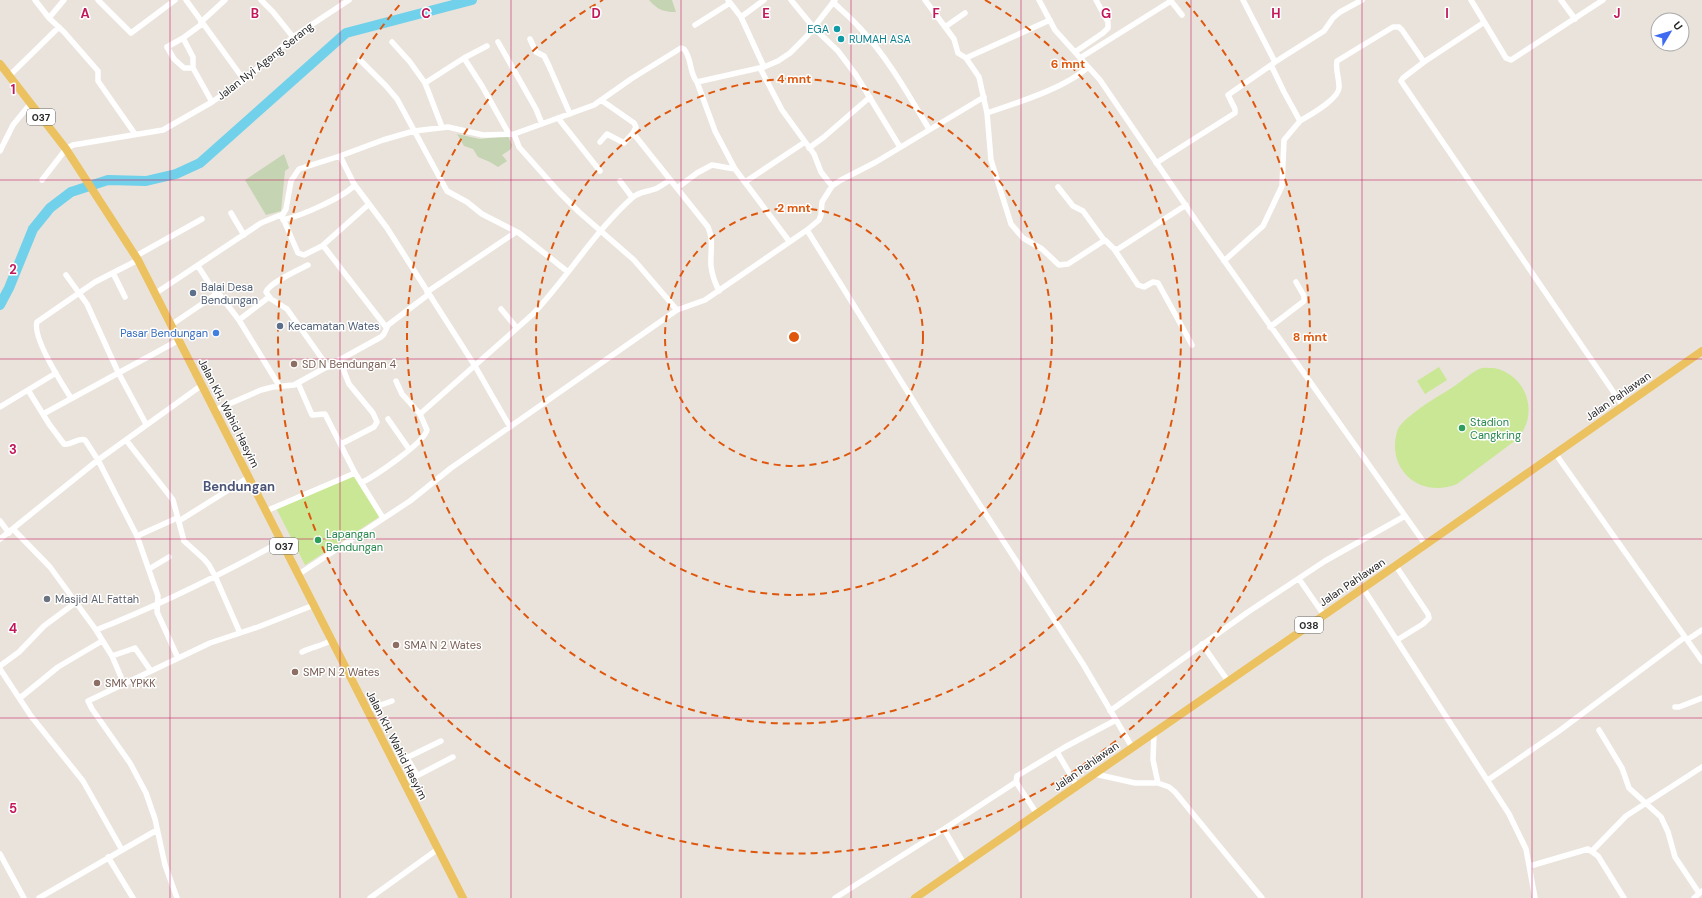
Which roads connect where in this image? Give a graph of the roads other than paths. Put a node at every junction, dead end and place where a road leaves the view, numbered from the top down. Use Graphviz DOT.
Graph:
graph roads {
  1 [pos="35,0"];
  2 [pos="64,0"];
  3 [pos="98,0"];
  4 [pos="175,0"];
  5 [pos="186,0"];
  6 [pos="225,0"];
  7 [pos="261,0"];
  8 [pos="350,0"];
  9 [pos="764,0"];
  10 [pos="791,0"];
  11 [pos="925,0"];
  12 [pos="1039,0"];
  13 [pos="1096,0"];
  14 [pos="1170,0"];
  15 [pos="1243,0"];
  16 [pos="1362,0"];
  17 [pos="1470,0"];
  18 [pos="1561,0"];
  19 [pos="1603,0"];
  20 [pos="834,1"];
  21 [pos="729,2"];
  22 [pos="965,13"];
  23 [pos="1182,15"];
  24 [pos="741,17"];
  25 [pos="49,18"];
  26 [pos="1575,19"];
  27 [pos="1050,20"];
  28 [pos="202,23"];
  29 [pos="1483,23"];
  30 [pos="695,25"];
  31 [pos="59,27"];
  32 [pos="945,27"];
  33 [pos="814,28"];
  34 [pos="293,37"];
  35 [pos="183,38"];
  36 [pos="530,39"];
  37 [pos="392,42"];
  38 [pos="498,42"];
  39 [pos="487,46"];
  40 [pos="1075,52"];
  41 [pos="464,58"];
  42 [pos="966,58"];
  43 [pos="1080,58"];
  44 [pos="360,60"];
  45 [pos="1424,62"];
  46 [pos="0,64"];
  47 [pos="1273,64"];
  48 [pos="1088,67"];
  49 [pos="193,68"];
  50 [pos="762,68"];
  51 [pos="9,76"];
  52 [pos="244,80"];
  53 [pos="697,82"];
  54 [pos="425,83"];
  55 [pos="870,97"];
  56 [pos="984,97"];
  57 [pos="601,100"];
  58 [pos="212,102"];
  59 [pos="31,103"];
  60 [pos="987,113"];
  61 [pos="570,114"];
  62 [pos="558,118"];
  63 [pos="1300,120"];
  64 [pos="542,124"];
  65 [pos="442,127"];
  66 [pos="930,129"];
  67 [pos="414,131"];
  68 [pos="633,133"];
  69 [pos="135,134"];
  70 [pos="512,134"];
  71 [pos="600,142"];
  72 [pos="805,142"];
  73 [pos="900,147"];
  74 [pos="809,148"];
  75 [pos="66,149"];
  76 [pos="0,151"];
  77 [pos="340,156"];
  78 [pos="1156,163"];
  79 [pos="735,169"];
  80 [pos="600,171"];
  81 [pos="42,180"];
  82 [pos="670,180"];
  83 [pos="620,181"];
  84 [pos="745,182"];
  85 [pos="355,185"];
  86 [pos="832,186"];
  87 [pos="1058,187"];
  88 [pos="677,188"];
  89 [pos="632,198"];
  90 [pos="368,205"];
  91 [pos="1186,205"];
  92 [pos="231,213"];
  93 [pos="282,218"];
  94 [pos="202,219"];
  95 [pos="807,230"];
  96 [pos="600,231"];
  97 [pos="516,232"];
  98 [pos="244,235"];
  99 [pos="1104,240"];
  100 [pos="788,241"];
  101 [pos="322,246"];
  102 [pos="1114,249"];
  103 [pos="137,258"];
  104 [pos="1224,261"];
  105 [pos="308,265"];
  106 [pos="198,266"];
  107 [pos="568,272"];
  108 [pos="113,273"];
  109 [pos="66,275"];
  110 [pos="1296,282"];
  111 [pos="719,291"];
  112 [pos="80,293"];
  113 [pos="156,293"];
  114 [pos="218,293"];
  115 [pos="428,293"];
  116 [pos="125,297"];
  117 [pos="269,297"];
  118 [pos="501,309"];
  119 [pos="677,310"];
  120 [pos="239,320"];
  121 [pos="171,325"];
  122 [pos="386,327"];
  123 [pos="1270,327"];
  124 [pos="517,328"];
  125 [pos="179,340"];
  126 [pos="1192,345"];
  127 [pos="1702,351"];
  128 [pos="340,361"];
  129 [pos="475,366"];
  130 [pos="328,367"];
  131 [pos="118,372"];
  132 [pos="56,373"];
  133 [pos="396,381"];
  134 [pos="298,383"];
  135 [pos="202,385"];
  136 [pos="280,387"];
  137 [pos="28,390"];
  138 [pos="71,398"];
  139 [pos="1622,406"];
  140 [pos="0,407"];
  141 [pos="215,410"];
  142 [pos="43,414"];
  143 [pos="420,414"];
  144 [pos="388,419"];
  145 [pos="146,424"];
  146 [pos="510,427"];
  147 [pos="126,440"];
  148 [pos="341,444"];
  149 [pos="410,449"];
  150 [pos="1555,453"];
  151 [pos="98,460"];
  152 [pos="355,473"];
  153 [pos="249,477"];
  154 [pos="361,483"];
  155 [pos="266,511"];
  156 [pos="1405,516"];
  157 [pos="383,518"];
  158 [pos="178,519"];
  159 [pos="0,521"];
  160 [pos="11,531"];
  161 [pos="137,536"];
  162 [pos="0,540"];
  163 [pos="282,541"];
  164 [pos="1425,544"];
  165 [pos="169,557"];
  166 [pos="1396,566"];
  167 [pos="149,569"];
  168 [pos="299,574"];
  169 [pos="215,576"];
  170 [pos="1299,578"];
  171 [pos="1363,588"];
  172 [pos="75,603"];
  173 [pos="158,604"];
  174 [pos="314,605"];
  175 [pos="1324,615"];
  176 [pos="96,630"];
  177 [pos="1702,630"];
  178 [pos="240,633"];
  179 [pos="1686,638"];
  180 [pos="332,640"];
  181 [pos="1397,640"];
  182 [pos="102,641"];
  183 [pos="1202,644"];
  184 [pos="302,652"];
  185 [pos="112,656"];
  186 [pos="178,658"];
  187 [pos="1702,661"];
  188 [pos="0,666"];
  189 [pos="0,669"];
  190 [pos="151,671"];
  191 [pos="2,678"];
  192 [pos="1228,681"];
  193 [pos="124,684"];
  194 [pos="20,698"];
  195 [pos="1702,698"];
  196 [pos="392,701"];
  197 [pos="1675,707"];
  198 [pos="367,710"];
  199 [pos="1110,711"];
  200 [pos="1116,720"];
  201 [pos="1599,730"];
  202 [pos="1154,732"];
  203 [pos="441,741"];
  204 [pos="1130,744"];
  205 [pos="1056,752"];
  206 [pos="453,757"];
  207 [pos="407,758"];
  208 [pos="394,764"];
  209 [pos="1702,767"];
  210 [pos="1095,774"];
  211 [pos="417,776"];
  212 [pos="1488,780"];
  213 [pos="1016,782"];
  214 [pos="403,783"];
  215 [pos="1158,783"];
  216 [pos="1077,786"];
  217 [pos="1646,802"];
  218 [pos="1037,814"];
  219 [pos="944,829"];
  220 [pos="157,830"];
  221 [pos="438,849"];
  222 [pos="122,850"];
  223 [pos="1592,851"];
  224 [pos="0,854"];
  225 [pos="108,857"];
  226 [pos="964,864"];
  227 [pos="1530,866"];
  228 [pos="1700,892"];
  229 [pos="21,897"];
  230 [pos="39,898"];
  231 [pos="133,898"];
  232 [pos="177,898"];
  233 [pos="370,898"];
  234 [pos="463,898"];
  235 [pos="835,898"];
  236 [pos="915,898"];
  237 [pos="1262,898"];
  238 [pos="1535,898"];
  239 [pos="1624,898"];
  240 [pos="1694,898"];
  1 -- 25 [label="street"];
  2 -- 25 [label="street"];
  3 -- 4 [label="street"];
  5 -- 28 [label="street"];
  6 -- 28 [label="street"];
  7 -- 34 [label="street"];
  8 -- 34 [label="street, Jalan Nyi Ageng Serang"];
  9 -- 24 [label="street"];
  10 -- 33 [label="street"];
  11 -- 32 [label="street"];
  12 -- 27 [label="street"];
  13 -- 40 [label="street"];
  14 -- 23 [label="street"];
  14 -- 43 [label="street"];
  15 -- 47 [label="street"];
  16 -- 47 [label="street"];
  17 -- 29 [label="street"];
  18 -- 26 [label="street"];
  19 -- 26 [label="street"];
  20 -- 33 [label="street"];
  20 -- 66 [label="street"];
  21 -- 24 [label="street"];
  21 -- 30 [label="street"];
  22 -- 32 [label="street"];
  24 -- 50 [label="street"];
  25 -- 31 [label="street"];
  26 -- 29 [label="street"];
  27 -- 40 [label="street"];
  27 -- 42 [label="street"];
  28 -- 35 [label="street"];
  28 -- 52 [label="street"];
  29 -- 45 [label="street"];
  31 -- 51 [label="street"];
  31 -- 69 [label="street"];
  32 -- 42 [label="street"];
  33 -- 50 [label="street"];
  33 -- 55 [label="street"];
  34 -- 52 [label="street, Jalan Nyi Ageng Serang"];
  35 -- 49 [label="street"];
  35 -- 49 [label="street"];
  36 -- 61 [label="street"];
  37 -- 54 [label="street"];
  38 -- 64 [label="street"];
  39 -- 41 [label="street"];
  40 -- 43 [label="street"];
  41 -- 54 [label="street"];
  41 -- 70 [label="street"];
  42 -- 56 [label="street"];
  43 -- 48 [label="street"];
  44 -- 67 [label="street"];
  45 -- 63 [label="street"];
  45 -- 139 [label="street"];
  46 -- 51 [label="main road, Jalan KH. Wahid Hasyim / 037"];
  47 -- 63 [label="street"];
  47 -- 78 [label="street"];
  48 -- 60 [label="street"];
  48 -- 78 [label="street"];
  49 -- 58 [label="street"];
  50 -- 53 [label="street"];
  50 -- 72 [label="street"];
  51 -- 59 [label="main road, Jalan KH. Wahid Hasyim / 037"];
  52 -- 58 [label="street, Jalan Nyi Ageng Serang"];
  53 -- 57 [label="street"];
  53 -- 79 [label="street"];
  54 -- 65 [label="street"];
  55 -- 73 [label="street"];
  55 -- 74 [label="street"];
  56 -- 60 [label="street"];
  56 -- 66 [label="street"];
  57 -- 61 [label="street"];
  57 -- 68 [label="street"];
  58 -- 69 [label="street, Jalan Nyi Ageng Serang"];
  59 -- 75 [label="main road, Jalan KH. Wahid Hasyim / 037"];
  59 -- 76 [label="street"];
  60 -- 99 [label="street"];
  61 -- 62 [label="street"];
  62 -- 64 [label="street"];
  62 -- 80 [label="street"];
  63 -- 104 [label="street"];
  64 -- 70 [label="street"];
  65 -- 67 [label="street"];
  65 -- 70 [label="street"];
  66 -- 73 [label="street"];
  67 -- 77 [label="street"];
  67 -- 97 [label="street"];
  68 -- 71 [label="street"];
  68 -- 82 [label="street"];
  69 -- 75 [label="street, Jalan Nyi Ageng Serang"];
  70 -- 96 [label="street"];
  72 -- 74 [label="street"];
  72 -- 84 [label="street"];
  73 -- 86 [label="street"];
  74 -- 86 [label="street"];
  75 -- 81 [label="street"];
  75 -- 103 [label="main road, Jalan KH. Wahid Hasyim / 037"];
  77 -- 85 [label="street"];
  77 -- 93 [label="street"];
  78 -- 91 [label="street"];
  79 -- 84 [label="street"];
  79 -- 88 [label="street"];
  82 -- 88 [label="street"];
  82 -- 89 [label="street"];
  83 -- 89 [label="street"];
  84 -- 100 [label="street"];
  85 -- 90 [label="street"];
  85 -- 93 [label="street"];
  86 -- 95 [label="street"];
  87 -- 99 [label="street"];
  88 -- 111 [label="street"];
  89 -- 96 [label="street"];
  90 -- 101 [label="street"];
  90 -- 115 [label="street"];
  91 -- 102 [label="street"];
  91 -- 104 [label="street"];
  92 -- 98 [label="street"];
  93 -- 98 [label="street"];
  93 -- 101 [label="street"];
  94 -- 103 [label="street"];
  95 -- 100 [label="street"];
  95 -- 199 [label="street"];
  96 -- 107 [label="street"];
  96 -- 119 [label="street"];
  97 -- 107 [label="street"];
  97 -- 115 [label="street"];
  98 -- 106 [label="street"];
  99 -- 102 [label="street"];
  100 -- 111 [label="street"];
  101 -- 122 [label="street"];
  102 -- 126 [label="street"];
  103 -- 108 [label="street"];
  103 -- 113 [label="main road, Jalan KH. Wahid Hasyim / 037"];
  104 -- 123 [label="street"];
  105 -- 117 [label="street"];
  106 -- 113 [label="street"];
  106 -- 114 [label="street"];
  107 -- 124 [label="street"];
  108 -- 112 [label="street"];
  108 -- 116 [label="street"];
  109 -- 112 [label="street"];
  110 -- 123 [label="street"];
  111 -- 119 [label="street"];
  112 -- 131 [label="street"];
  112 -- 132 [label="street"];
  113 -- 121 [label="main road, Jalan KH. Wahid Hasyim / 037"];
  114 -- 120 [label="street"];
  114 -- 121 [label="street"];
  115 -- 122 [label="street"];
  115 -- 129 [label="street"];
  117 -- 120 [label="street"];
  117 -- 130 [label="street"];
  118 -- 124 [label="street"];
  119 -- 146 [label="street"];
  120 -- 136 [label="street"];
  121 -- 125 [label="main road, Jalan KH. Wahid Hasyim / 037"];
  122 -- 128 [label="street"];
  123 -- 156 [label="street"];
  124 -- 129 [label="street"];
  125 -- 131 [label="street"];
  125 -- 135 [label="main road, Jalan KH. Wahid Hasyim / 037"];
  127 -- 139 [label="main road, Jalan Pahlawan / 038"];
  128 -- 130 [label="street"];
  128 -- 148 [label="street"];
  129 -- 143 [label="street"];
  129 -- 146 [label="street"];
  130 -- 134 [label="street"];
  131 -- 138 [label="street"];
  131 -- 145 [label="street"];
  132 -- 137 [label="street"];
  132 -- 138 [label="street"];
  133 -- 143 [label="street"];
  134 -- 136 [label="street"];
  134 -- 148 [label="street"];
  135 -- 141 [label="main road, Jalan KH. Wahid Hasyim / 037"];
  135 -- 145 [label="street"];
  136 -- 141 [label="street"];
  137 -- 140 [label="street"];
  137 -- 142 [label="street"];
  138 -- 142 [label="street"];
  139 -- 150 [label="main road, Jalan Pahlawan / 038"];
  141 -- 153 [label="main road, Jalan KH. Wahid Hasyim / 037"];
  142 -- 151 [label="street"];
  143 -- 149 [label="street"];
  144 -- 149 [label="street"];
  145 -- 147 [label="street"];
  146 -- 157 [label="street"];
  147 -- 151 [label="street"];
  147 -- 158 [label="street"];
  148 -- 152 [label="street"];
  149 -- 154 [label="street"];
  150 -- 164 [label="main road, Jalan Pahlawan / 038"];
  150 -- 179 [label="street"];
  151 -- 160 [label="street"];
  151 -- 161 [label="street"];
  152 -- 154 [label="street"];
  152 -- 155 [label="street"];
  153 -- 155 [label="main road, Jalan KH. Wahid Hasyim / 037"];
  153 -- 158 [label="street"];
  154 -- 157 [label="street"];
  155 -- 163 [label="main road, Jalan KH. Wahid Hasyim / 037"];
  156 -- 164 [label="street"];
  156 -- 170 [label="street"];
  157 -- 168 [label="street"];
  158 -- 161 [label="street"];
  158 -- 169 [label="street"];
  159 -- 160 [label="street"];
  160 -- 162 [label="street"];
  160 -- 172 [label="street"];
  161 -- 167 [label="street"];
  163 -- 168 [label="main road, Jalan KH. Wahid Hasyim / 037"];
  163 -- 169 [label="street"];
  164 -- 166 [label="main road, Jalan Pahlawan / 038"];
  165 -- 167 [label="street"];
  166 -- 171 [label="main road, Jalan Pahlawan / 038"];
  166 -- 181 [label="street"];
  167 -- 173 [label="street"];
  168 -- 174 [label="main road, Jalan KH. Wahid Hasyim / 037"];
  169 -- 173 [label="street"];
  169 -- 178 [label="street"];
  170 -- 175 [label="street"];
  170 -- 183 [label="street"];
  171 -- 175 [label="main road, Jalan Pahlawan / 038"];
  171 -- 181 [label="street"];
  172 -- 176 [label="street"];
  172 -- 188 [label="street"];
  173 -- 176 [label="street"];
  173 -- 186 [label="street"];
  174 -- 178 [label="street"];
  174 -- 180 [label="main road, Jalan KH. Wahid Hasyim / 037"];
  175 -- 192 [label="main road, Jalan Pahlawan / 038"];
  176 -- 182 [label="street"];
  177 -- 179 [label="street"];
  178 -- 186 [label="street"];
  179 -- 187 [label="street"];
  179 -- 212 [label="street"];
  180 -- 184 [label="street"];
  180 -- 198 [label="main road, Jalan KH. Wahid Hasyim / 037"];
  181 -- 212 [label="street"];
  182 -- 185 [label="street"];
  182 -- 194 [label="street"];
  183 -- 192 [label="street"];
  183 -- 199 [label="street"];
  185 -- 190 [label="street"];
  185 -- 193 [label="street"];
  186 -- 190 [label="street"];
  189 -- 191 [label="street"];
  190 -- 193 [label="street"];
  191 -- 194 [label="street"];
  192 -- 202 [label="main road, Jalan Pahlawan / 038"];
  193 -- 220 [label="street"];
  194 -- 222 [label="street"];
  195 -- 197 [label="street"];
  196 -- 198 [label="street"];
  198 -- 208 [label="main road, Jalan KH. Wahid Hasyim / 037"];
  199 -- 200 [label="street"];
  200 -- 204 [label="street"];
  200 -- 205 [label="street"];
  201 -- 217 [label="street"];
  202 -- 204 [label="main road, Jalan Pahlawan / 038"];
  202 -- 215 [label="street"];
  203 -- 207 [label="street"];
  204 -- 210 [label="main road, Jalan Pahlawan / 038"];
  205 -- 213 [label="street"];
  205 -- 216 [label="street"];
  206 -- 211 [label="street"];
  207 -- 208 [label="street"];
  207 -- 211 [label="street"];
  208 -- 214 [label="main road, Jalan KH. Wahid Hasyim / 037"];
  209 -- 217 [label="street"];
  210 -- 215 [label="street"];
  210 -- 216 [label="main road, Jalan Pahlawan / 038"];
  211 -- 214 [label="street"];
  212 -- 227 [label="street"];
  213 -- 218 [label="street"];
  213 -- 219 [label="street"];
  214 -- 221 [label="main road, Jalan KH. Wahid Hasyim / 037"];
  215 -- 237 [label="street"];
  216 -- 218 [label="main road, Jalan Pahlawan / 038"];
  217 -- 223 [label="street"];
  217 -- 228 [label="street"];
  218 -- 226 [label="main road, Jalan Pahlawan / 038"];
  219 -- 226 [label="street"];
  219 -- 235 [label="street"];
  220 -- 222 [label="street"];
  220 -- 232 [label="street"];
  221 -- 233 [label="street"];
  221 -- 234 [label="main road, Jalan KH. Wahid Hasyim / 037"];
  222 -- 225 [label="street"];
  223 -- 227 [label="street"];
  223 -- 239 [label="street"];
  224 -- 229 [label="street"];
  225 -- 230 [label="street"];
  225 -- 231 [label="street"];
  226 -- 236 [label="main road, Jalan Pahlawan / 038"];
  227 -- 238 [label="street"];
  228 -- 240 [label="street"];
}
